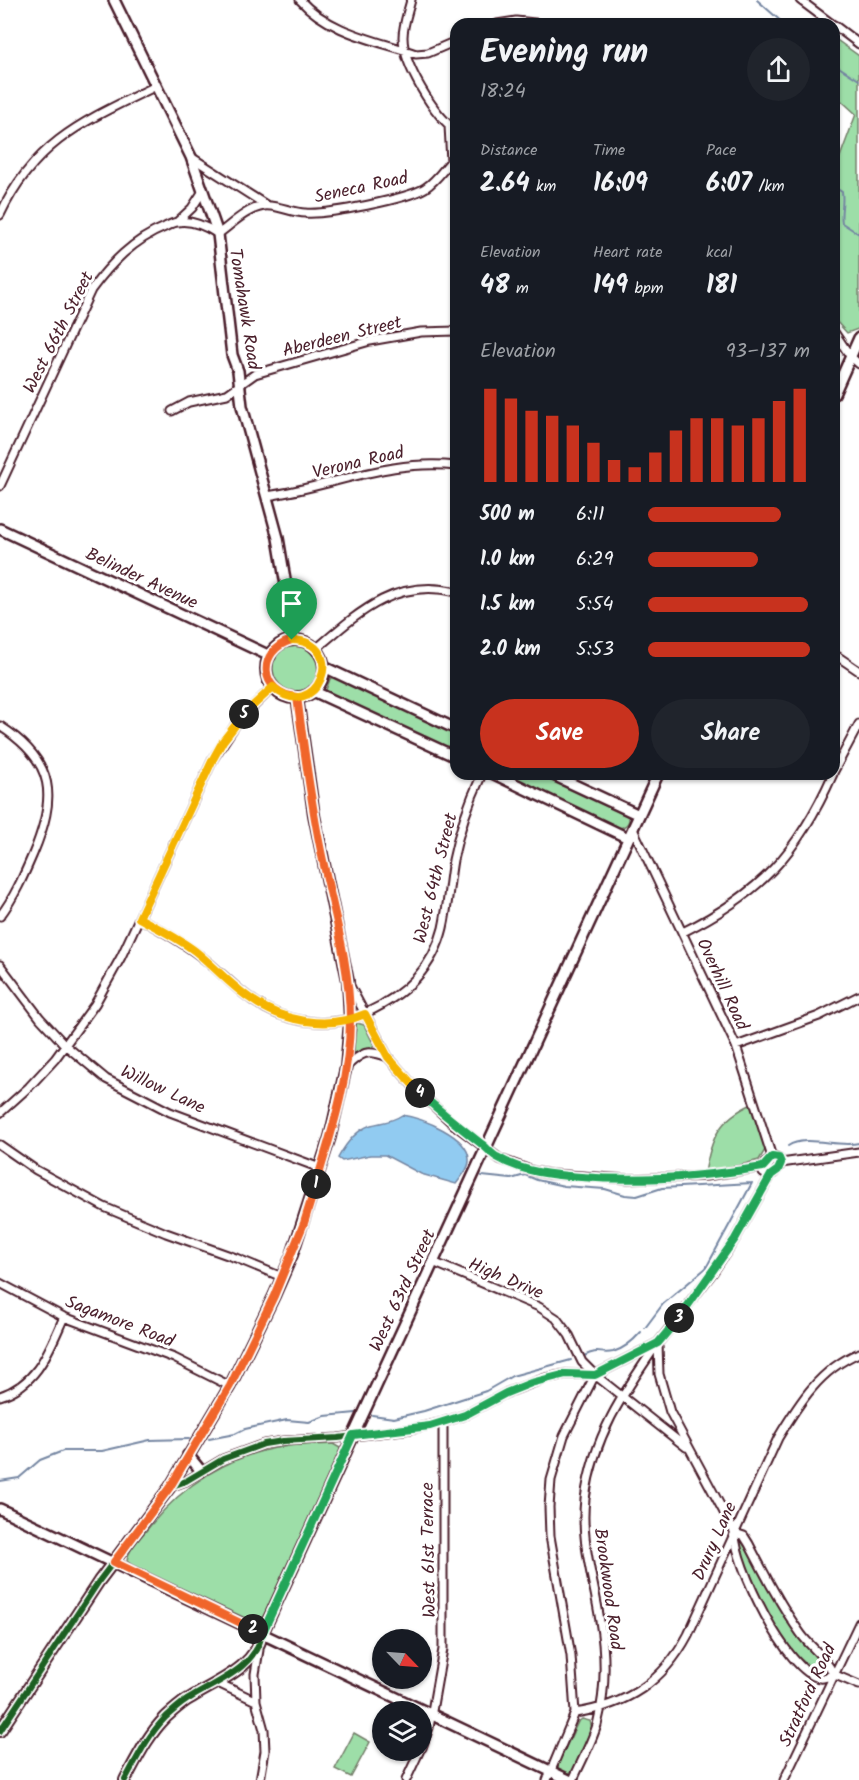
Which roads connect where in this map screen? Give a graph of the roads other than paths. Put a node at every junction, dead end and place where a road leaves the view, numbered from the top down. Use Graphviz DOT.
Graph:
graph roads {
  1 [pos="114,0"];
  2 [pos="300,0"];
  3 [pos="411,0"];
  4 [pos="803,1"];
  5 [pos="824,18"];
  6 [pos="840,30"];
  7 [pos="450,43"];
  8 [pos="859,44"];
  9 [pos="405,50"];
  10 [pos="156,86"];
  11 [pos="450,124"];
  12 [pos="191,157"];
  13 [pos="450,163"];
  14 [pos="203,191"];
  15 [pos="266,206"];
  16 [pos="0,215"];
  17 [pos="177,222"];
  18 [pos="218,234"];
  19 [pos="450,331"];
  20 [pos="859,338"];
  21 [pos="840,341"];
  22 [pos="850,356"];
  23 [pos="859,364"];
  24 [pos="840,380"];
  25 [pos="240,385"];
  26 [pos="172,411"];
  27 [pos="450,466"];
  28 [pos="0,486"];
  29 [pos="267,496"];
  30 [pos="0,530"];
  31 [pos="450,591"];
  32 [pos="292,640"];
  33 [pos="316,649"];
  34 [pos="270,656"];
  35 [pos="840,658"];
  36 [pos="324,667"];
  37 [pos="859,671"];
  38 [pos="273,687"];
  39 [pos="313,691"];
  40 [pos="297,697"];
  41 [pos="859,724"];
  42 [pos="0,726"];
  43 [pos="450,726"];
  44 [pos="450,754"];
  45 [pos="840,759"];
  46 [pos="479,780"];
  47 [pos="508,780"];
  48 [pos="564,780"];
  49 [pos="655,780"];
  50 [pos="829,780"];
  51 [pos="639,815"];
  52 [pos="631,833"];
  53 [pos="0,916"];
  54 [pos="139,918"];
  55 [pos="682,932"];
  56 [pos="0,965"];
  57 [pos="348,981"];
  58 [pos="859,996"];
  59 [pos="365,1014"];
  60 [pos="350,1021"];
  61 [pos="65,1044"];
  62 [pos="736,1046"];
  63 [pos="388,1057"];
  64 [pos="346,1067"];
  65 [pos="0,1113"];
  66 [pos="0,1145"];
  67 [pos="485,1147"];
  68 [pos="859,1152"];
  69 [pos="772,1157"];
  70 [pos="781,1163"];
  71 [pos="763,1167"];
  72 [pos="320,1168"];
  73 [pos="771,1175"];
  74 [pos="433,1262"];
  75 [pos="282,1277"];
  76 [pos="0,1283"];
  77 [pos="64,1317"];
  78 [pos="658,1343"];
  79 [pos="859,1353"];
  80 [pos="595,1375"];
  81 [pos="230,1386"];
  82 [pos="622,1395"];
  83 [pos="0,1396"];
  84 [pos="443,1422"];
  85 [pos="353,1435"];
  86 [pos="690,1451"];
  87 [pos="188,1455"];
  88 [pos="201,1471"];
  89 [pos="170,1487"];
  90 [pos="0,1509"];
  91 [pos="735,1533"];
  92 [pos="114,1562"];
  93 [pos="859,1623"];
  94 [pos="262,1637"];
  95 [pos="833,1674"];
  96 [pos="218,1683"];
  97 [pos="859,1685"];
  98 [pos="256,1701"];
  99 [pos="402,1701"];
  100 [pos="432,1709"];
  101 [pos="601,1709"];
  102 [pos="575,1713"];
  103 [pos="432,1715"];
  104 [pos="0,1731"];
  105 [pos="415,1761"];
  106 [pos="549,1776"];
  107 [pos="126,1780"];
  108 [pos="260,1780"];
  109 [pos="406,1780"];
  110 [pos="569,1780"];
  111 [pos="573,1780"];
  112 [pos="784,1780"];
  1 -- 10 [label="street, Tomahawk Road"];
  2 -- 9 [label="street"];
  3 -- 9 [label="street"];
  4 -- 5 [label="street"];
  6 -- 8 [label="street"];
  7 -- 9 [label="street"];
  9 -- 11 [label="street"];
  10 -- 12 [label="street, Tomahawk Road"];
  10 -- 16 [label="street"];
  12 -- 14 [label="street, Tomahawk Road"];
  12 -- 15 [label="street, Seneca Road"];
  13 -- 15 [label="street, Seneca Road"];
  14 -- 17 [label="street, West 66th Street"];
  14 -- 18 [label="street, Tomahawk Road"];
  15 -- 18 [label="street"];
  17 -- 18 [label="street"];
  17 -- 28 [label="street, West 66th Street"];
  18 -- 25 [label="street, Tomahawk Road"];
  19 -- 25 [label="street, Aberdeen Street"];
  20 -- 22 [label="street"];
  21 -- 22 [label="street"];
  22 -- 23 [label="street"];
  22 -- 24 [label="street"];
  25 -- 26 [label="street, Aberdeen Street"];
  25 -- 29 [label="street, Tomahawk Road"];
  27 -- 29 [label="street, Verona Road"];
  29 -- 32 [label="street, Tomahawk Road"];
  30 -- 34 [label="street, Belinder Avenue"];
  31 -- 33 [label="street"];
  32 -- 33 [label="street"];
  32 -- 34 [label="street"];
  33 -- 36 [label="street"];
  34 -- 38 [label="street"];
  35 -- 37 [label="street"];
  36 -- 39 [label="street"];
  36 -- 43 [label="street"];
  38 -- 40 [label="street"];
  38 -- 54 [label="street"];
  39 -- 40 [label="street"];
  39 -- 44 [label="street"];
  40 -- 57 [label="street"];
  41 -- 45 [label="street"];
  42 -- 53 [label="street"];
  46 -- 59 [label="street, West 64th Street"];
  47 -- 52 [label="street"];
  48 -- 51 [label="street"];
  49 -- 51 [label="street, West 63rd Street"];
  50 -- 55 [label="street"];
  51 -- 52 [label="street, West 63rd Street"];
  52 -- 55 [label="street, Overhill Road"];
  52 -- 67 [label="street, West 63rd Street"];
  54 -- 60 [label="street"];
  54 -- 61 [label="street"];
  55 -- 62 [label="street, Overhill Road"];
  56 -- 61 [label="street, Willow Lane"];
  57 -- 59 [label="street"];
  57 -- 60 [label="street"];
  58 -- 62 [label="street"];
  59 -- 60 [label="street, West 64th Street"];
  59 -- 63 [label="street"];
  60 -- 64 [label="street"];
  61 -- 65 [label="street"];
  61 -- 72 [label="street, Willow Lane"];
  62 -- 69 [label="street, Overhill Road"];
  63 -- 64 [label="street"];
  63 -- 67 [label="street"];
  64 -- 72 [label="street"];
  66 -- 75 [label="street"];
  67 -- 71 [label="street"];
  67 -- 74 [label="street, West 63rd Street"];
  68 -- 70 [label="street"];
  69 -- 70 [label="street"];
  69 -- 71 [label="street"];
  70 -- 73 [label="street"];
  71 -- 73 [label="street"];
  72 -- 75 [label="street"];
  73 -- 78 [label="street, Brookwood Road"];
  74 -- 80 [label="street, High Drive"];
  74 -- 85 [label="street, West 63rd Street"];
  75 -- 81 [label="street"];
  76 -- 77 [label="street, Sagamore Road"];
  77 -- 81 [label="street, Sagamore Road"];
  77 -- 83 [label="street"];
  78 -- 80 [label="street"];
  78 -- 82 [label="street, Brookwood Road"];
  78 -- 86 [label="street, High Drive"];
  79 -- 91 [label="street, Drury Lane"];
  80 -- 82 [label="street, High Drive"];
  80 -- 84 [label="street"];
  80 -- 102 [label="street"];
  81 -- 87 [label="street"];
  82 -- 86 [label="street, High Drive"];
  82 -- 101 [label="street, Brookwood Road"];
  84 -- 85 [label="street"];
  84 -- 100 [label="street, West 61st Terrace"];
  85 -- 88 [label="street"];
  85 -- 94 [label="street, West 63rd Street"];
  86 -- 91 [label="street, High Drive"];
  87 -- 88 [label="street"];
  87 -- 89 [label="street"];
  88 -- 89 [label="street"];
  89 -- 92 [label="street"];
  90 -- 92 [label="street"];
  91 -- 95 [label="street, High Drive"];
  91 -- 95 [label="street, High Drive"];
  91 -- 101 [label="street, Drury Lane"];
  92 -- 94 [label="street"];
  92 -- 104 [label="street"];
  93 -- 95 [label="street, Stratford Road"];
  94 -- 96 [label="street, West 63rd Street"];
  94 -- 98 [label="street"];
  94 -- 99 [label="street"];
  95 -- 97 [label="street, High Drive"];
  95 -- 112 [label="street, Stratford Road"];
  96 -- 98 [label="street"];
  96 -- 107 [label="street, West 63rd Street"];
  98 -- 108 [label="street"];
  101 -- 102 [label="street, Drury Lane"];
  101 -- 111 [label="street, Brookwood Road"];
  102 -- 106 [label="street"];
  103 -- 106 [label="street"];
  105 -- 109 [label="street, West 61st Terrace"];
  106 -- 110 [label="street"];
}
